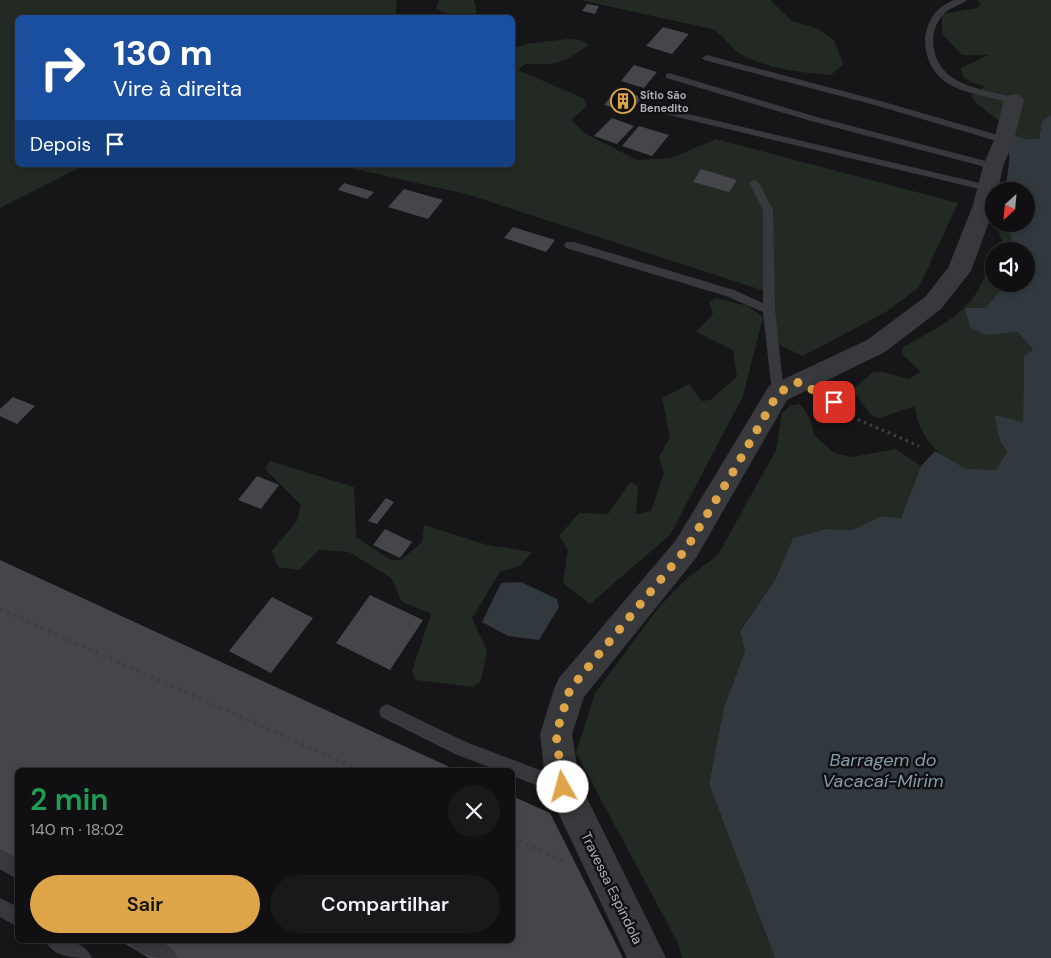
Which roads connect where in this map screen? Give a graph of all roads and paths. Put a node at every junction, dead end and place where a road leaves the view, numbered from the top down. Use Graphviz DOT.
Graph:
graph roads {
  1 [pos="963,0"];
  2 [pos="707,58"];
  3 [pos="669,76"];
  4 [pos="1014,100"];
  5 [pos="663,112"];
  6 [pos="1004,140"];
  7 [pos="991,177"];
  8 [pos="754,183"];
  9 [pos="570,245"];
  10 [pos="769,310"];
  11 [pos="789,387"];
  12 [pos="919,446"];
  13 [pos="0,609"];
  14 [pos="387,712"];
  15 [pos="356,768"];
  16 [pos="513,768"];
  17 [pos="515,769"];
  18 [pos="563,787"];
  19 [pos="515,839"];
  20 [pos="0,858"];
  21 [pos="565,862"];
  22 [pos="15,867"];
  23 [pos="0,907"];
  24 [pos="15,916"];
  25 [pos="59,943"];
  26 [pos="143,943"];
  27 [pos="83,958"];
  28 [pos="169,958"];
  29 [pos="647,958"];
  1 -- 4 [label="lane"];
  2 -- 6 [label="lane"];
  3 -- 7 [label="lane"];
  4 -- 6 [label="street"];
  5 -- 7 [label="lane"];
  6 -- 7 [label="street"];
  7 -- 11 [label="street"];
  8 -- 10 [label="lane"];
  9 -- 10 [label="lane"];
  10 -- 11 [label="lane"];
  11 -- 12 [label="path"];
  11 -- 18 [label="street, Travessa Espíndola"];
  13 -- 15 [label="path"];
  14 -- 16 [label="lane"];
  17 -- 18 [label="lane"];
  18 -- 29 [label="street, Travessa Espíndola"];
  19 -- 21 [label="path"];
  20 -- 22 [label="lane"];
  23 -- 24 [label="lane"];
  25 -- 27 [label="lane"];
  26 -- 28 [label="lane"];
}
